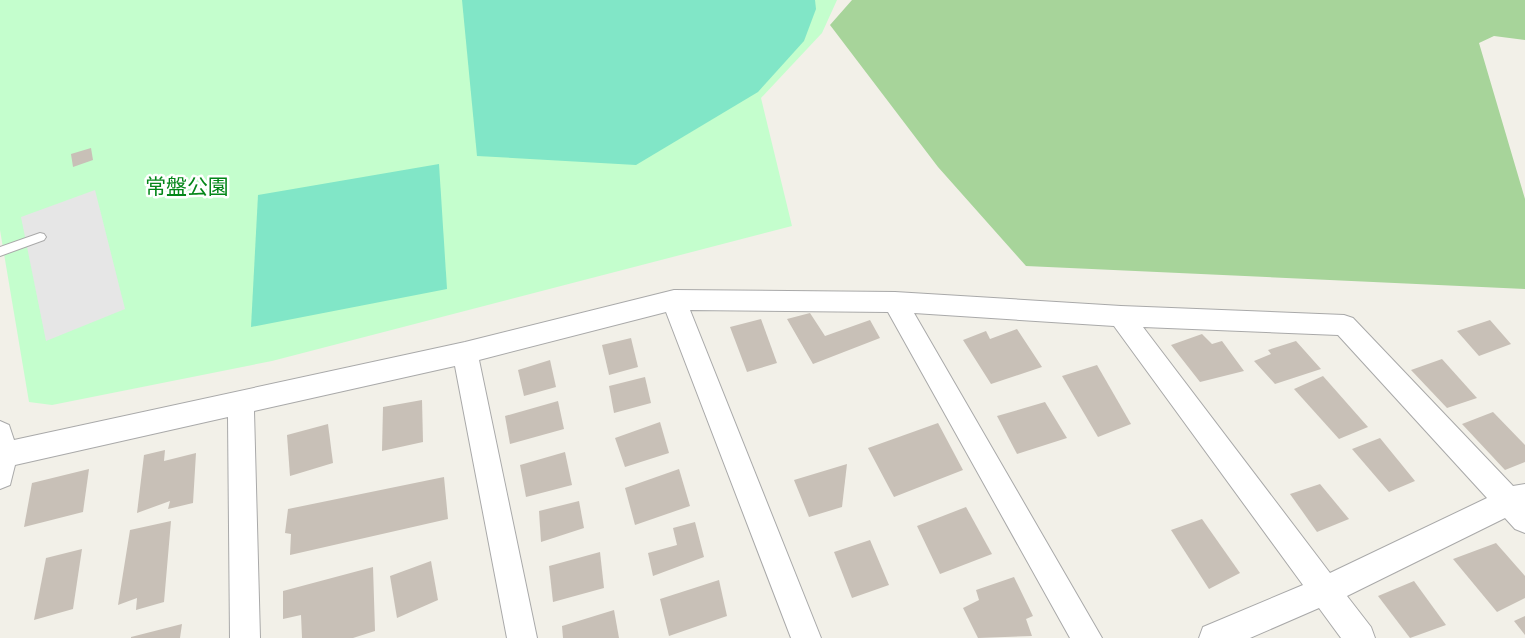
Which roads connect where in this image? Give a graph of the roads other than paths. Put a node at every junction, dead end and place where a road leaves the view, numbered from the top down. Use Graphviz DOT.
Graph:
graph roads {
  1 [pos="40,237"];
  2 [pos="0,252"];
  3 [pos="674,300"];
  4 [pos="895,303"];
  5 [pos="1121,316"];
  6 [pos="465,353"];
  7 [pos="241,404"];
  8 [pos="1,455"];
  9 [pos="1520,505"];
  10 [pos="1324,590"];
  11 [pos="245,638"];
  12 [pos="522,638"];
  13 [pos="806,638"];
  14 [pos="1087,638"];
  15 [pos="1214,638"];
  16 [pos="1360,638"];
  1 -- 2 [label="lane"];
  3 -- 4 [label="street"];
  3 -- 6 [label="street"];
  3 -- 13 [label="street"];
  4 -- 5 [label="street"];
  4 -- 14 [label="street"];
  5 -- 9 [label="street"];
  5 -- 10 [label="street"];
  6 -- 7 [label="street"];
  6 -- 12 [label="street"];
  7 -- 8 [label="street"];
  7 -- 11 [label="street"];
  9 -- 10 [label="street"];
  10 -- 15 [label="street"];
  10 -- 16 [label="street"];
}
